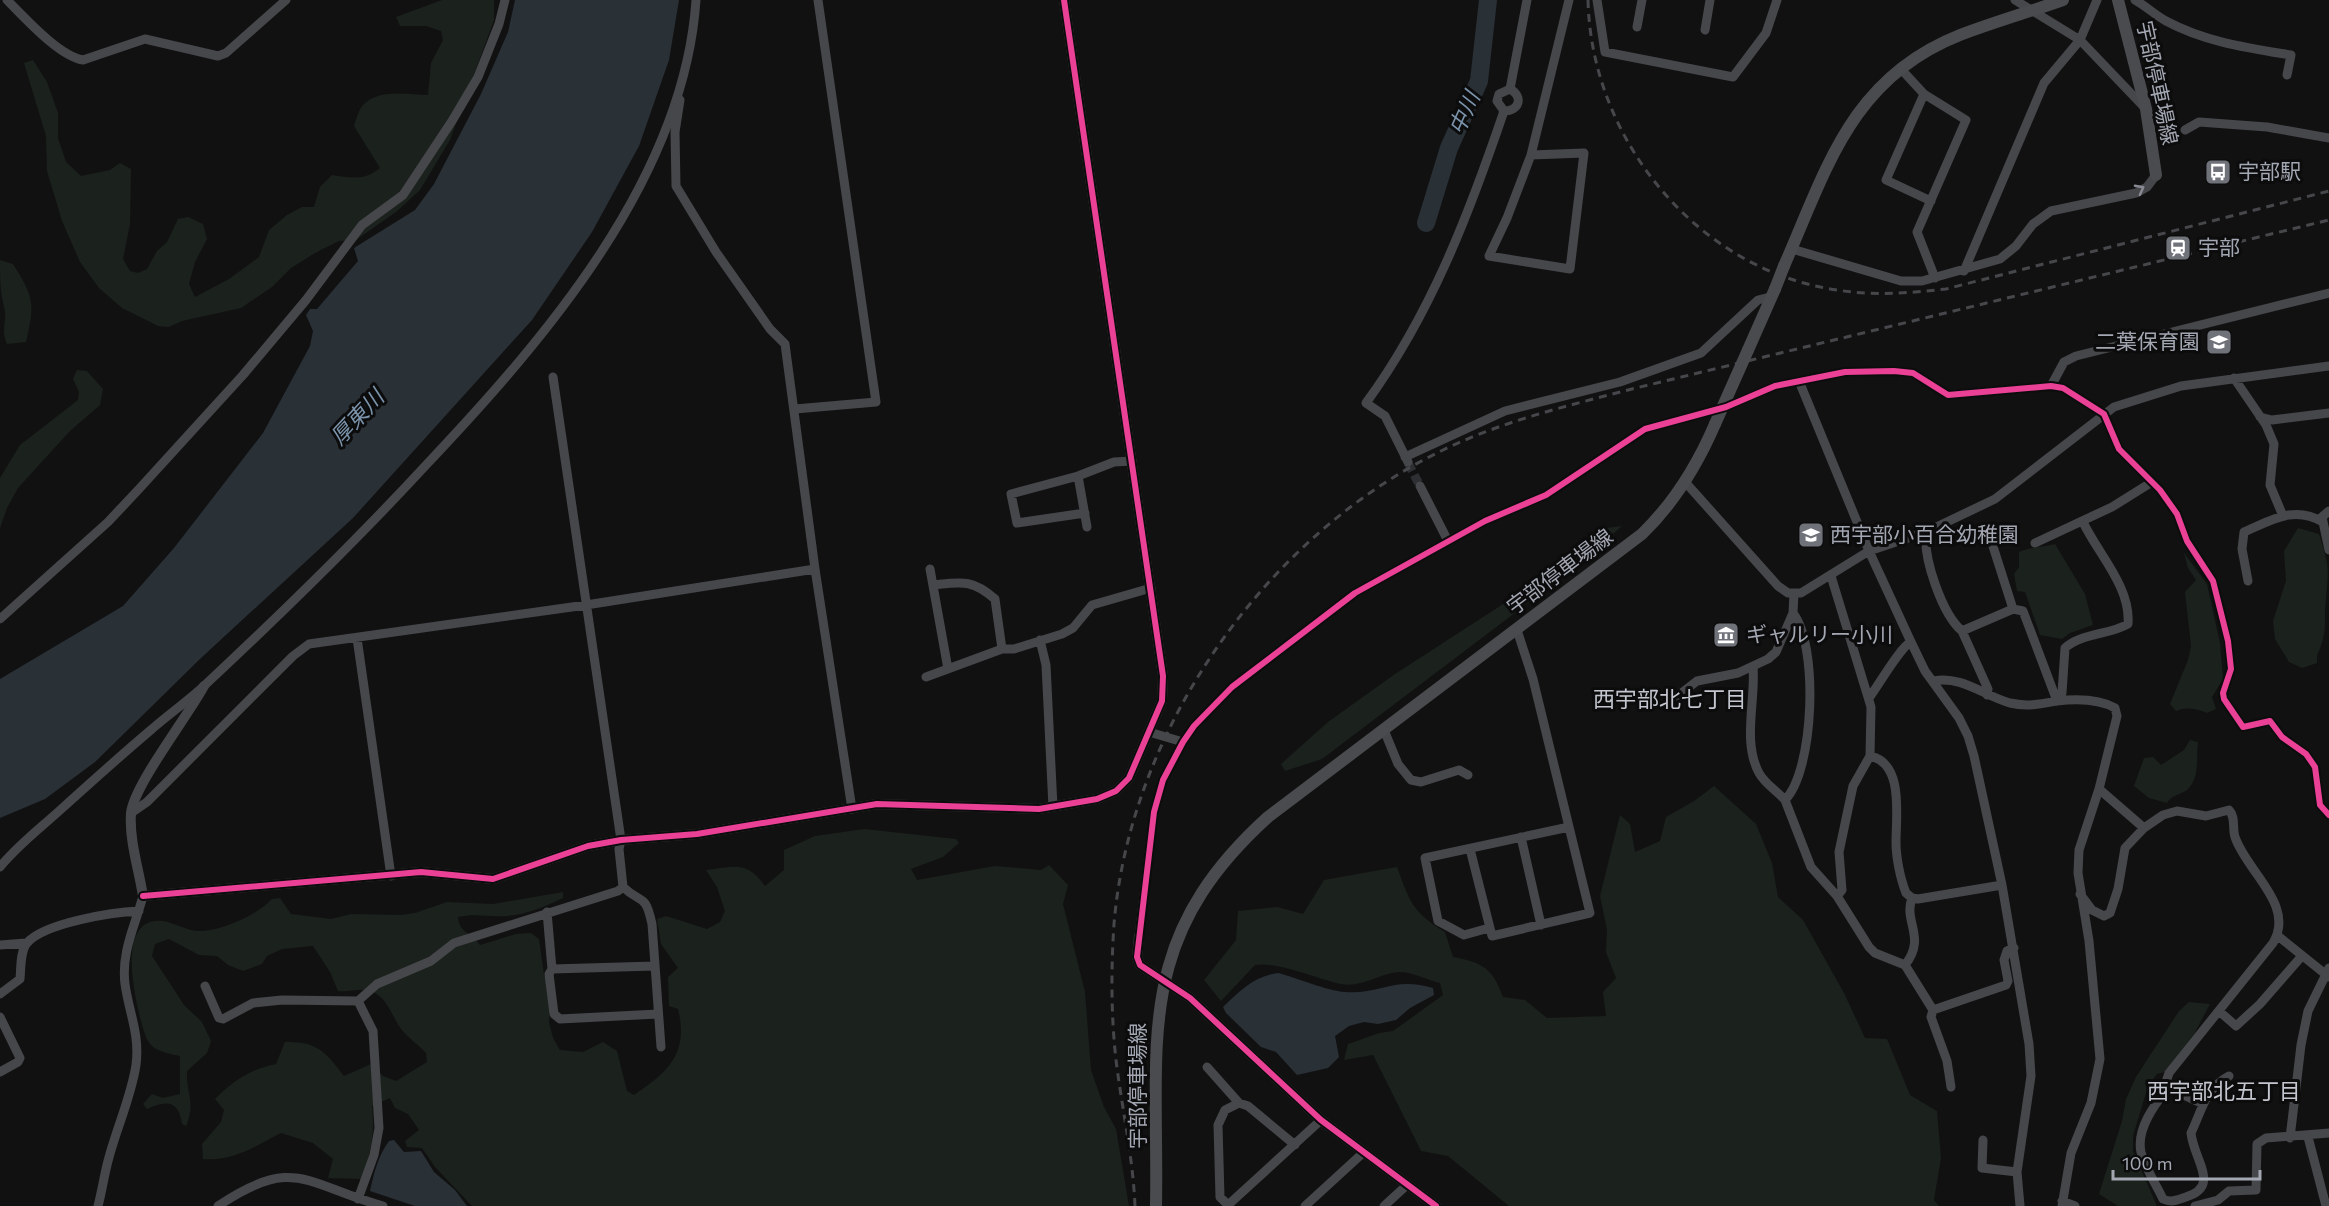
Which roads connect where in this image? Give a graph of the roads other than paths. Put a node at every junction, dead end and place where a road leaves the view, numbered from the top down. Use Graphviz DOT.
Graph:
graph roads {
  1 [pos="8,0"];
  2 [pos="286,0"];
  3 [pos="505,0"];
  4 [pos="696,0"];
  5 [pos="818,0"];
  6 [pos="1064,0"];
  7 [pos="1527,0"];
  8 [pos="1569,0"];
  9 [pos="1597,0"];
  10 [pos="1642,0"];
  11 [pos="1710,0"];
  12 [pos="1777,0"];
  13 [pos="2015,0"];
  14 [pos="2063,0"];
  15 [pos="2097,0"];
  16 [pos="2118,0"];
  17 [pos="2135,0"];
  18 [pos="2047,3"];
  19 [pos="2033,10"];
  20 [pos="1637,27"];
  21 [pos="1705,30"];
  22 [pos="2080,40"];
  23 [pos="1900,68"];
  24 [pos="2287,75"];
  25 [pos="678,89"];
  26 [pos="1510,89"];
  27 [pos="1924,94"];
  28 [pos="2146,109"];
  29 [pos="1504,111"];
  30 [pos="2185,130"];
  31 [pos="2329,138"];
  32 [pos="1531,154"];
  33 [pos="2156,175"];
  34 [pos="1931,201"];
  35 [pos="1792,249"];
  36 [pos="1964,270"];
  37 [pos="1935,278"];
  38 [pos="1772,293"];
  39 [pos="2329,293"];
  40 [pos="2329,366"];
  41 [pos="553,377"];
  42 [pos="2234,378"];
  43 [pos="1799,381"];
  44 [pos="2051,386"];
  45 [pos="795,409"];
  46 [pos="2329,413"];
  47 [pos="2104,414"];
  48 [pos="2259,417"];
  49 [pos="1132,461"];
  50 [pos="1078,476"];
  51 [pos="2152,482"];
  52 [pos="1686,483"];
  53 [pos="1420,486"];
  54 [pos="2329,511"];
  55 [pos="1084,513"];
  56 [pos="2283,516"];
  57 [pos="2083,522"];
  58 [pos="2323,522"];
  59 [pos="1087,527"];
  60 [pos="1926,532"];
  61 [pos="1990,537"];
  62 [pos="1448,541"];
  63 [pos="2035,543"];
  64 [pos="2329,550"];
  65 [pos="1869,551"];
  66 [pos="815,568"];
  67 [pos="930,569"];
  68 [pos="1831,576"];
  69 [pos="2248,581"];
  70 [pos="933,585"];
  71 [pos="1150,588"];
  72 [pos="1794,593"];
  73 [pos="586,605"];
  74 [pos="2013,609"];
  75 [pos="1793,613"];
  76 [pos="0,619"];
  77 [pos="1517,630"];
  78 [pos="1962,631"];
  79 [pos="357,638"];
  80 [pos="1040,640"];
  81 [pos="1911,642"];
  82 [pos="1002,648"];
  83 [pos="1753,666"];
  84 [pos="948,669"];
  85 [pos="926,677"];
  86 [pos="1934,681"];
  87 [pos="204,686"];
  88 [pos="1987,695"];
  89 [pos="1869,698"];
  90 [pos="2057,700"];
  91 [pos="1670,702"];
  92 [pos="1384,730"];
  93 [pos="1149,732"];
  94 [pos="1183,742"];
  95 [pos="1870,756"];
  96 [pos="1468,775"];
  97 [pos="2099,789"];
  98 [pos="1785,800"];
  99 [pos="1053,807"];
  100 [pos="852,809"];
  101 [pos="131,813"];
  102 [pos="2329,815"];
  103 [pos="1569,827"];
  104 [pos="2144,828"];
  105 [pos="1521,837"];
  106 [pos="621,840"];
  107 [pos="1470,849"];
  108 [pos="0,867"];
  109 [pos="391,876"];
  110 [pos="2002,885"];
  111 [pos="623,887"];
  112 [pos="2080,894"];
  113 [pos="143,896"];
  114 [pos="1837,896"];
  115 [pos="1912,898"];
  116 [pos="139,911"];
  117 [pos="547,912"];
  118 [pos="1541,925"];
  119 [pos="1489,928"];
  120 [pos="1139,936"];
  121 [pos="2278,936"];
  122 [pos="26,943"];
  123 [pos="0,945"];
  124 [pos="2014,948"];
  125 [pos="2301,957"];
  126 [pos="1905,965"];
  127 [pos="655,966"];
  128 [pos="552,969"];
  129 [pos="2328,974"];
  130 [pos="1164,980"];
  131 [pos="205,986"];
  132 [pos="0,994"];
  133 [pos="358,1001"];
  134 [pos="1933,1010"];
  135 [pos="2219,1011"];
  136 [pos="658,1014"];
  137 [pos="0,1017"];
  138 [pos="661,1047"];
  139 [pos="1207,1067"];
  140 [pos="0,1072"];
  141 [pos="2229,1076"];
  142 [pos="1952,1088"];
  143 [pos="2168,1088"];
  144 [pos="1239,1103"];
  145 [pos="2203,1104"];
  146 [pos="1321,1120"];
  147 [pos="2329,1134"];
  148 [pos="2308,1137"];
  149 [pos="2290,1138"];
  150 [pos="1983,1140"];
  151 [pos="1295,1145"];
  152 [pos="1364,1152"];
  153 [pos="2017,1172"];
  154 [pos="1407,1185"];
  155 [pos="358,1199"];
  156 [pos="2062,1203"];
  157 [pos="98,1206"];
  158 [pos="218,1206"];
  159 [pos="383,1206"];
  160 [pos="1156,1206"];
  161 [pos="1305,1206"];
  162 [pos="1384,1206"];
  163 [pos="1436,1206"];
  164 [pos="2020,1206"];
  165 [pos="2075,1206"];
  166 [pos="2195,1206"];
  167 [pos="2326,1206"];
  1 -- 2 [label="street"];
  3 -- 76 [label="street"];
  4 -- 25 [label="street"];
  5 -- 45 [label="street"];
  6 -- 49 [label="street"];
  7 -- 26 [label="street"];
  8 -- 32 [label="street"];
  9 -- 12 [label="street"];
  10 -- 20 [label="street"];
  11 -- 21 [label="street"];
  13 -- 19 [label="street"];
  14 -- 18 [label="main road, 宇部停車場線"];
  15 -- 22 [label="street"];
  16 -- 28 [label="main road, 宇部停車場線"];
  17 -- 24 [label="street"];
  18 -- 19 [label="main road, 宇部停車場線"];
  19 -- 22 [label="street"];
  19 -- 23 [label="main road, 宇部停車場線"];
  22 -- 28 [label="street"];
  22 -- 36 [label="street"];
  23 -- 27 [label="street"];
  23 -- 35 [label="main road, 宇部停車場線"];
  25 -- 45 [label="street"];
  25 -- 87 [label="street"];
  26 -- 29 [label="street"];
  26 -- 29 [label="street"];
  27 -- 34 [label="street"];
  27 -- 34 [label="street"];
  28 -- 33 [label="main road, 宇部停車場線"];
  29 -- 38 [label="street"];
  30 -- 31 [label="street"];
  32 -- 32 [label="street"];
  36 -- 33 [label="street, one-way"];
  34 -- 37 [label="street"];
  35 -- 37 [label="street"];
  35 -- 38 [label="main road, 宇部停車場線, bridge"];
  36 -- 37 [label="street"];
  38 -- 52 [label="main road, 宇部停車場線, bridge"];
  39 -- 44 [label="street"];
  40 -- 42 [label="street"];
  41 -- 73 [label="street"];
  42 -- 47 [label="street"];
  42 -- 48 [label="street"];
  43 -- 44 [label="street"];
  43 -- 62 [label="street"];
  43 -- 65 [label="street"];
  44 -- 47 [label="street"];
  45 -- 66 [label="street"];
  46 -- 48 [label="street"];
  47 -- 51 [label="street"];
  47 -- 60 [label="street"];
  48 -- 56 [label="street"];
  49 -- 50 [label="street"];
  49 -- 71 [label="street"];
  50 -- 55 [label="street"];
  50 -- 55 [label="street"];
  51 -- 57 [label="street"];
  51 -- 102 [label="street"];
  52 -- 72 [label="street"];
  52 -- 77 [label="main road, 宇部停車場線"];
  53 -- 62 [label="street"];
  54 -- 58 [label="street"];
  55 -- 59 [label="street"];
  56 -- 58 [label="street"];
  56 -- 69 [label="street"];
  57 -- 63 [label="street"];
  57 -- 90 [label="street"];
  58 -- 64 [label="street"];
  60 -- 65 [label="street"];
  60 -- 78 [label="street"];
  61 -- 74 [label="street"];
  62 -- 94 [label="street"];
  65 -- 68 [label="street"];
  65 -- 81 [label="street"];
  66 -- 73 [label="street"];
  66 -- 100 [label="street"];
  67 -- 70 [label="street"];
  68 -- 72 [label="street"];
  68 -- 89 [label="street"];
  70 -- 82 [label="street"];
  70 -- 84 [label="street"];
  71 -- 80 [label="street"];
  71 -- 93 [label="street"];
  72 -- 75 [label="street"];
  73 -- 79 [label="street"];
  73 -- 106 [label="street"];
  74 -- 78 [label="street"];
  74 -- 90 [label="street"];
  75 -- 83 [label="street"];
  75 -- 98 [label="street"];
  77 -- 92 [label="main road, 宇部停車場線"];
  77 -- 103 [label="street"];
  78 -- 88 [label="street"];
  79 -- 101 [label="street"];
  79 -- 109 [label="street"];
  80 -- 82 [label="street"];
  80 -- 99 [label="street"];
  81 -- 86 [label="street"];
  81 -- 89 [label="street"];
  82 -- 84 [label="street"];
  83 -- 91 [label="street"];
  83 -- 98 [label="street"];
  84 -- 85 [label="street"];
  86 -- 88 [label="street"];
  86 -- 110 [label="street"];
  87 -- 101 [label="street"];
  87 -- 108 [label="street"];
  88 -- 90 [label="street"];
  89 -- 95 [label="street"];
  90 -- 97 [label="street"];
  92 -- 96 [label="street"];
  92 -- 130 [label="main road, 宇部停車場線"];
  93 -- 94 [label="street"];
  93 -- 99 [label="street"];
  94 -- 120 [label="street"];
  95 -- 114 [label="street"];
  95 -- 115 [label="street"];
  97 -- 104 [label="street"];
  97 -- 112 [label="street"];
  98 -- 114 [label="street"];
  99 -- 100 [label="street"];
  100 -- 106 [label="street"];
  101 -- 113 [label="street"];
  103 -- 105 [label="street"];
  103 -- 118 [label="street"];
  104 -- 112 [label="street"];
  104 -- 121 [label="street"];
  105 -- 107 [label="street"];
  105 -- 118 [label="street"];
  106 -- 109 [label="street"];
  106 -- 111 [label="street"];
  107 -- 119 [label="street"];
  107 -- 119 [label="street"];
  109 -- 113 [label="street"];
  110 -- 115 [label="street"];
  110 -- 124 [label="street"];
  111 -- 117 [label="street"];
  111 -- 127 [label="street"];
  112 -- 156 [label="street"];
  113 -- 116 [label="street"];
  114 -- 126 [label="street"];
  115 -- 126 [label="street"];
  116 -- 122 [label="street"];
  116 -- 157 [label="street"];
  117 -- 128 [label="street"];
  117 -- 133 [label="street"];
  118 -- 119 [label="street"];
  120 -- 130 [label="street"];
  121 -- 125 [label="street"];
  121 -- 135 [label="street"];
  122 -- 123 [label="street"];
  122 -- 132 [label="street"];
  124 -- 134 [label="street"];
  124 -- 153 [label="street"];
  125 -- 129 [label="street"];
  125 -- 135 [label="street"];
  126 -- 134 [label="street"];
  127 -- 128 [label="street"];
  127 -- 136 [label="street"];
  128 -- 136 [label="street"];
  129 -- 149 [label="street"];
  130 -- 146 [label="street"];
  130 -- 160 [label="main road, 宇部停車場線"];
  131 -- 133 [label="street"];
  133 -- 155 [label="street"];
  134 -- 142 [label="street"];
  135 -- 143 [label="street"];
  136 -- 138 [label="street"];
  137 -- 140 [label="street"];
  139 -- 144 [label="street"];
  141 -- 145 [label="street"];
  143 -- 145 [label="street"];
  143 -- 145 [label="street"];
  144 -- 151 [label="street"];
  144 -- 151 [label="street"];
  146 -- 151 [label="street"];
  146 -- 152 [label="street"];
  147 -- 148 [label="street"];
  148 -- 149 [label="street"];
  148 -- 167 [label="street"];
  149 -- 166 [label="street"];
  150 -- 153 [label="street"];
  152 -- 154 [label="street"];
  152 -- 161 [label="street"];
  153 -- 164 [label="street"];
  154 -- 162 [label="street"];
  154 -- 163 [label="street"];
  155 -- 158 [label="street"];
  155 -- 159 [label="street"];
  156 -- 165 [label="street"];
}
